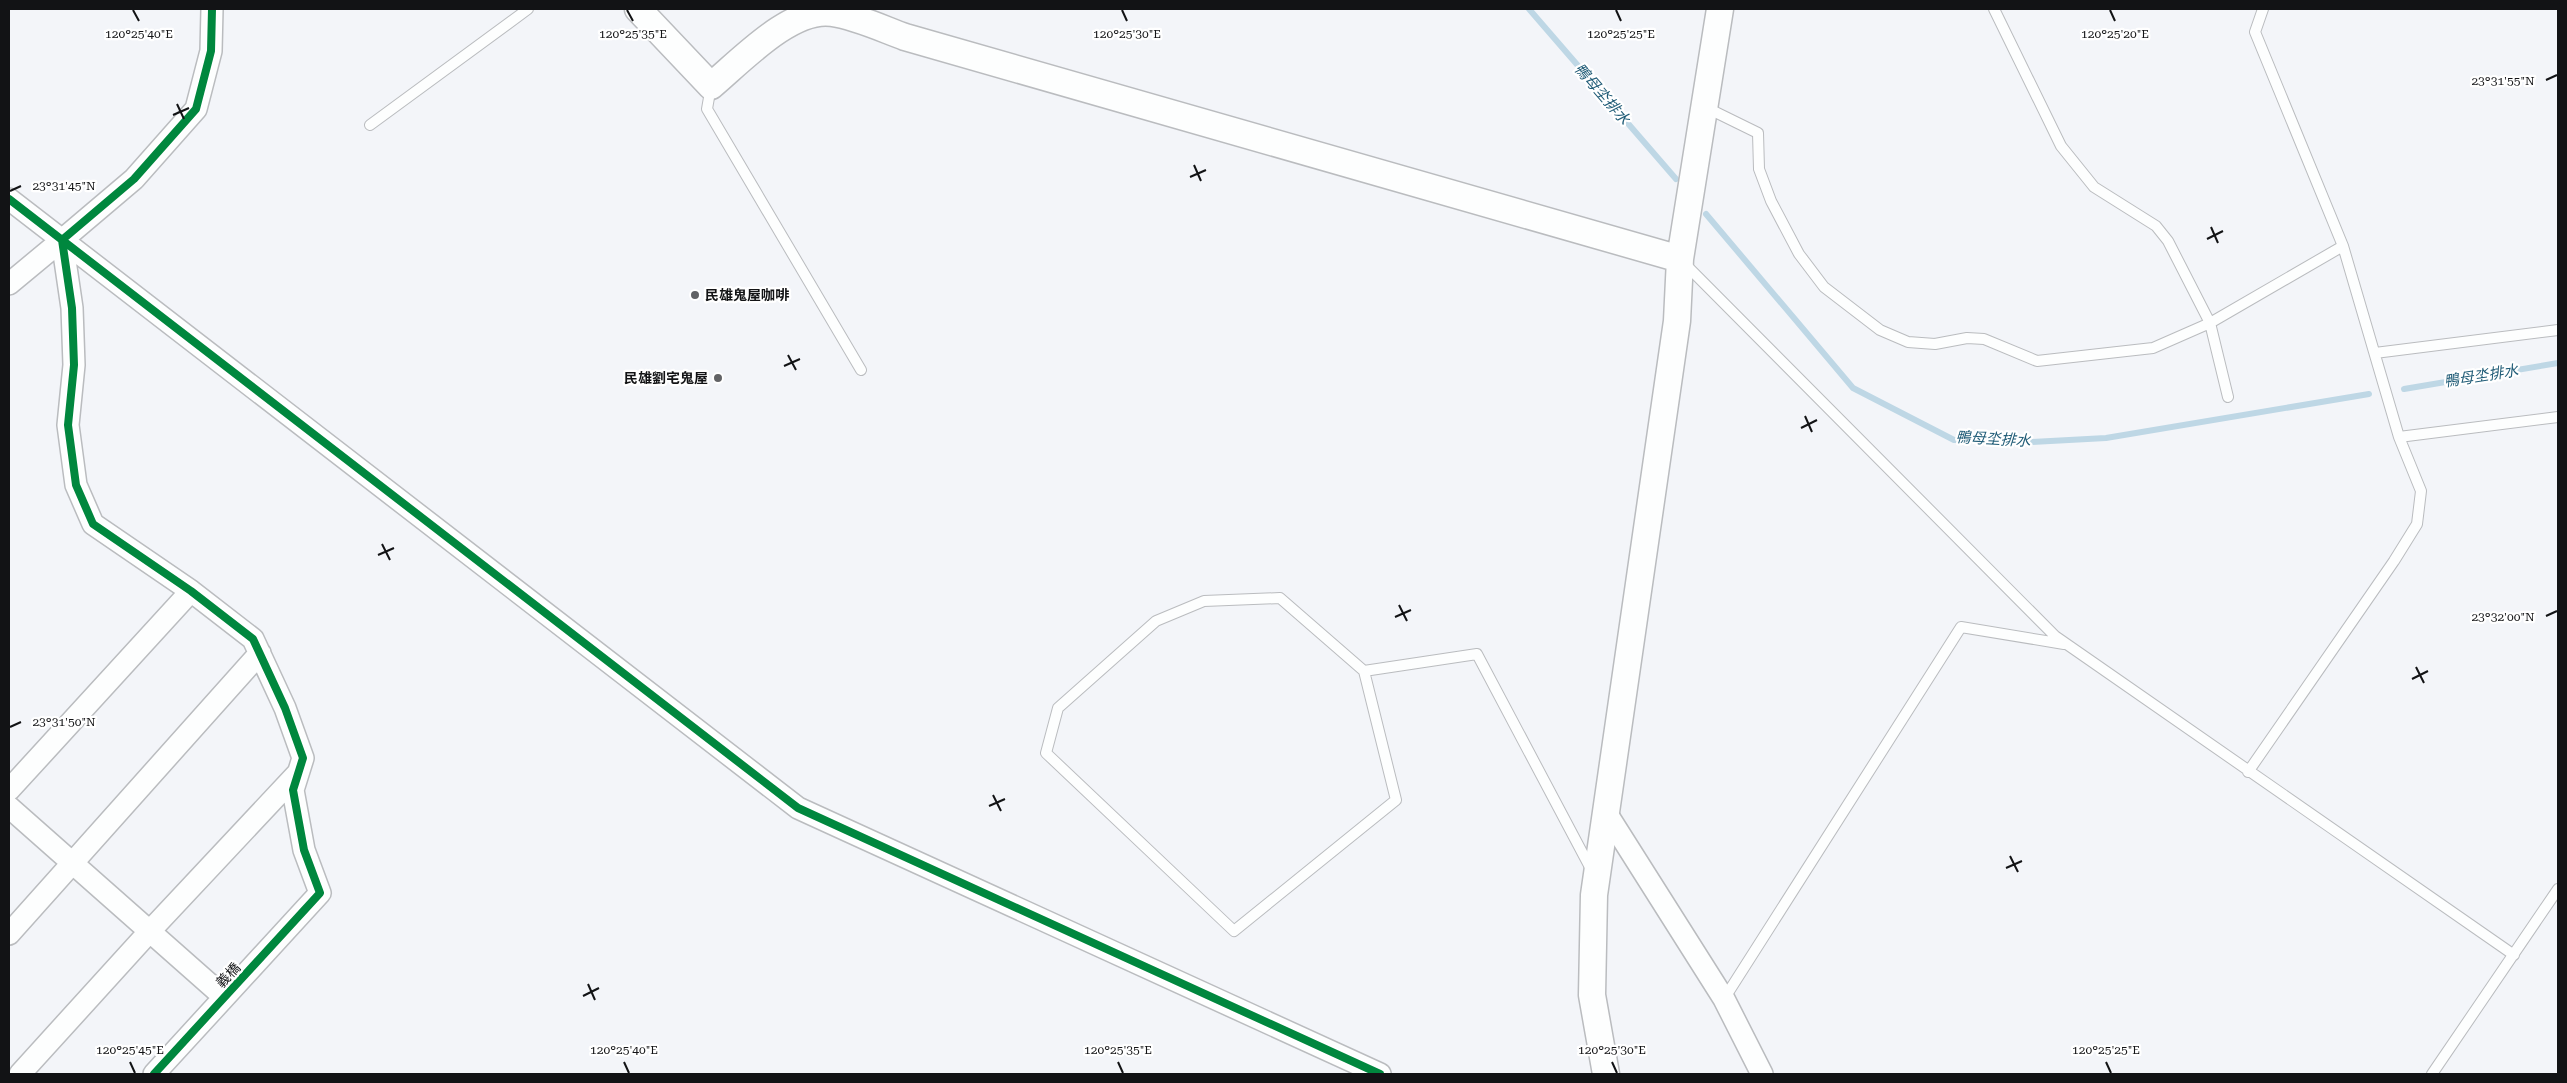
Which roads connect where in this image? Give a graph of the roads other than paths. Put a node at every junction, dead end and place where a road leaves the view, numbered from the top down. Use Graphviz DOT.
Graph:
graph roads {
  1 [pos="212,9"];
  2 [pos="528,9"];
  3 [pos="638,9"];
  4 [pos="1720,9"];
  5 [pos="1994,9"];
  6 [pos="2263,9"];
  7 [pos="711,86"];
  8 [pos="1705,107"];
  9 [pos="370,125"];
  10 [pos="9,199"];
  11 [pos="62,240"];
  12 [pos="2344,246"];
  13 [pos="1680,259"];
  14 [pos="9,284"];
  15 [pos="2210,323"];
  16 [pos="2558,330"];
  17 [pos="2375,353"];
  18 [pos="861,370"];
  19 [pos="2228,397"];
  20 [pos="2558,417"];
  21 [pos="2399,437"];
  22 [pos="191,590"];
  23 [pos="2068,645"];
  24 [pos="260,653"];
  25 [pos="1364,671"];
  26 [pos="299,772"];
  27 [pos="2248,772"];
  28 [pos="9,790"];
  29 [pos="9,807"];
  30 [pos="1605,811"];
  31 [pos="73,864"];
  32 [pos="1596,879"];
  33 [pos="2558,889"];
  34 [pos="149,932"];
  35 [pos="9,934"];
  36 [pos="2514,955"];
  37 [pos="224,997"];
  38 [pos="1724,999"];
  39 [pos="20,1074"];
  40 [pos="154,1074"];
  41 [pos="1380,1074"];
  42 [pos="1606,1074"];
  43 [pos="1762,1074"];
  44 [pos="2432,1074"];
  1 -- 11 [label="street"];
  2 -- 9 [label="lane"];
  3 -- 7 [label="street"];
  4 -- 8 [label="street"];
  5 -- 15 [label="lane"];
  6 -- 12 [label="lane"];
  7 -- 13 [label="street"];
  7 -- 18 [label="lane"];
  8 -- 13 [label="street"];
  8 -- 15 [label="lane"];
  10 -- 11 [label="street"];
  11 -- 14 [label="street"];
  11 -- 22 [label="street"];
  11 -- 41 [label="street"];
  12 -- 15 [label="lane"];
  12 -- 17 [label="lane"];
  13 -- 23 [label="lane"];
  13 -- 30 [label="street"];
  15 -- 19 [label="lane"];
  16 -- 17 [label="lane"];
  17 -- 21 [label="lane"];
  20 -- 21 [label="lane"];
  21 -- 27 [label="lane"];
  22 -- 24 [label="street"];
  22 -- 28 [label="street"];
  23 -- 27 [label="lane"];
  23 -- 38 [label="lane"];
  24 -- 26 [label="street"];
  24 -- 31 [label="street"];
  25 -- 25 [label="lane"];
  25 -- 32 [label="lane"];
  26 -- 34 [label="street"];
  26 -- 37 [label="street, 義橋"];
  27 -- 36 [label="lane"];
  29 -- 31 [label="street"];
  30 -- 32 [label="street"];
  30 -- 38 [label="street"];
  31 -- 34 [label="street"];
  31 -- 35 [label="street"];
  32 -- 42 [label="street"];
  33 -- 36 [label="lane"];
  34 -- 37 [label="street"];
  34 -- 39 [label="street"];
  36 -- 44 [label="lane"];
  37 -- 40 [label="street, 義橋"];
  38 -- 43 [label="street"];
}
